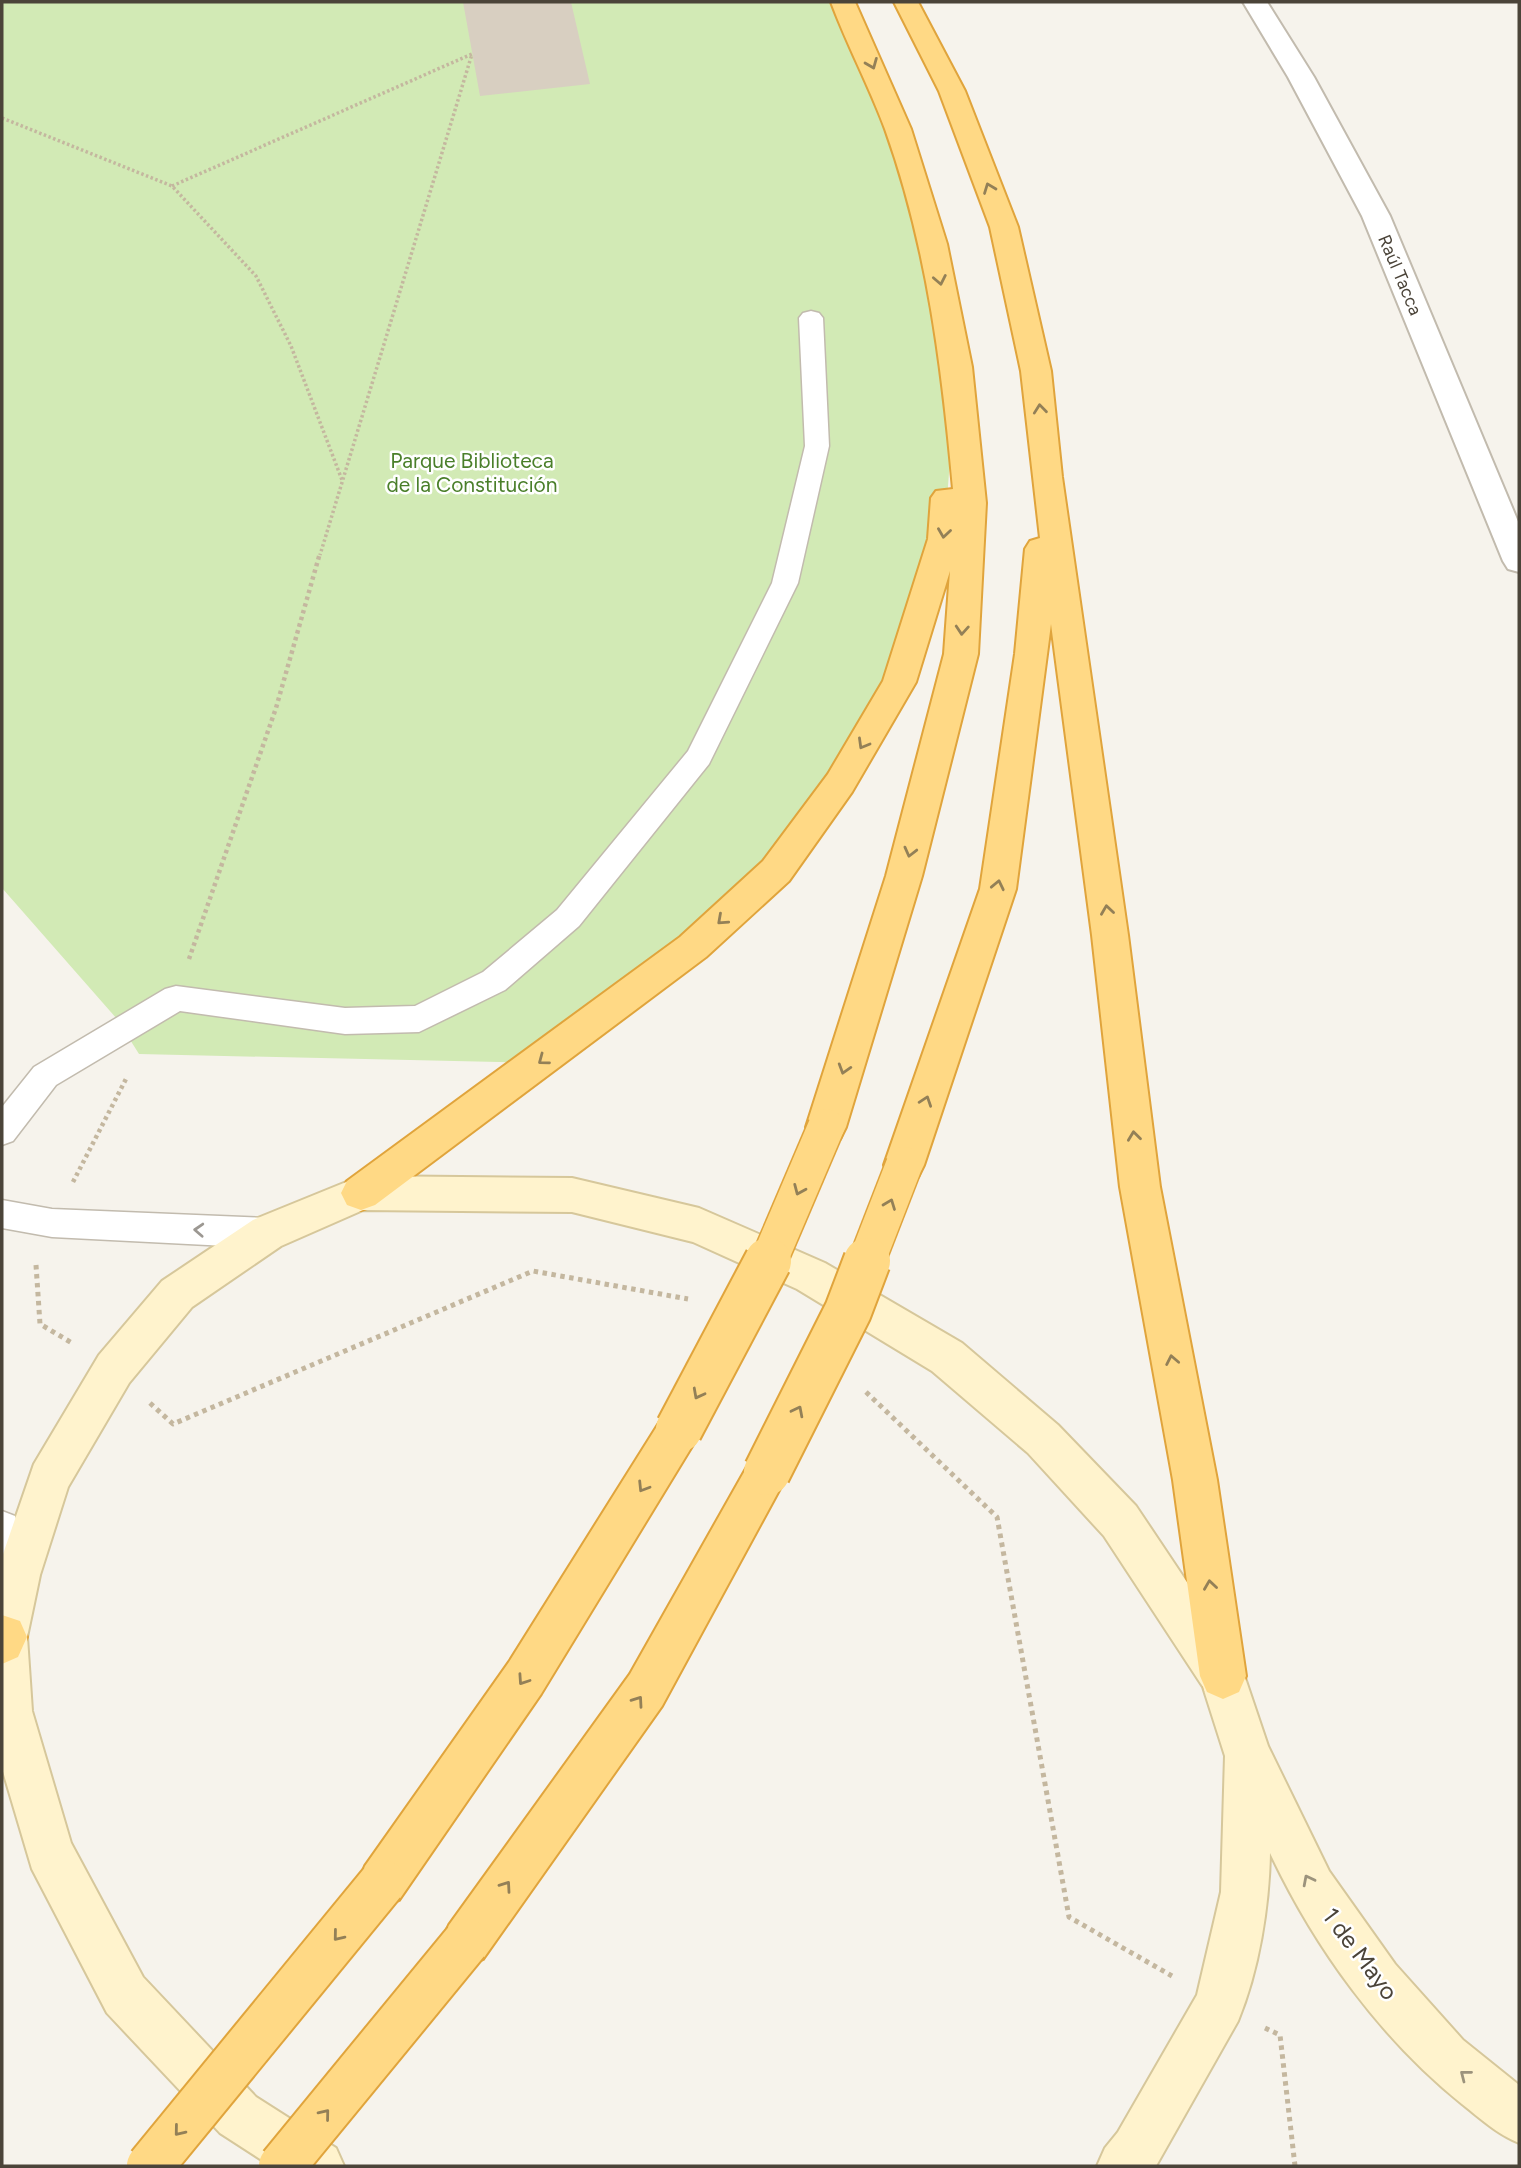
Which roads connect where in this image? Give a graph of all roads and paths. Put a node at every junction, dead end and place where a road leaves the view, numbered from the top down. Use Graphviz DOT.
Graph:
graph roads {
  1 [pos="844,2"];
  2 [pos="906,2"];
  3 [pos="1255,2"];
  4 [pos="2,118"];
  5 [pos="811,318"];
  6 [pos="957,367"];
  7 [pos="1047,477"];
  8 [pos="343,481"];
  9 [pos="1519,561"];
  10 [pos="2,1131"];
  11 [pos="361,1193"];
  12 [pos="2,1214"];
  13 [pos="267,1233"];
  14 [pos="2,1528"];
  15 [pos="18,1575"];
  16 [pos="3,1639"];
  17 [pos="1223,1676"];
  18 [pos="1248,1756"];
  19 [pos="1519,2117"];
  20 [pos="150,2166"];
  21 [pos="282,2166"];
  22 [pos="318,2166"];
  23 [pos="1123,2166"];
  1 -- 6 [label="highway, one-way"];
  7 -- 2 [label="highway, one-way"];
  3 -- 9 [label="street, Raúl Tacca"];
  4 -- 8 [label="path"];
  5 -- 10 [label="lane"];
  6 -- 11 [label="highway, one-way"];
  6 -- 20 [label="highway, one-way, bridge"];
  17 -- 7 [label="highway, one-way"];
  21 -- 7 [label="highway, one-way, bridge"];
  11 -- 13 [label="main road"];
  11 -- 17 [label="main road"];
  13 -- 12 [label="lane, one-way"];
  13 -- 15 [label="main road"];
  14 -- 15 [label="lane"];
  15 -- 16 [label="main road"];
  16 -- 22 [label="main road"];
  17 -- 18 [label="main road"];
  19 -- 18 [label="main road, 1 de Mayo, one-way"];
  18 -- 23 [label="main road"];
}
